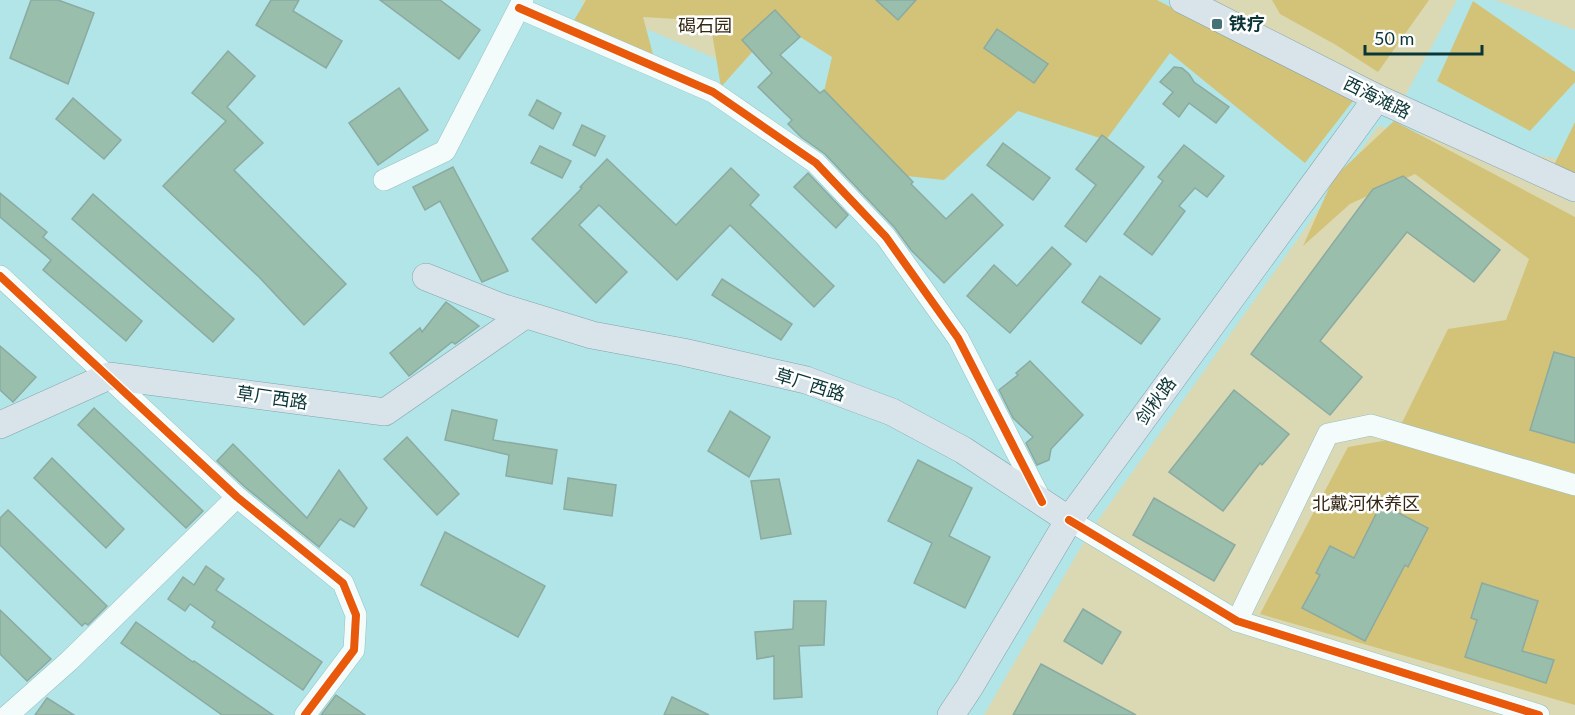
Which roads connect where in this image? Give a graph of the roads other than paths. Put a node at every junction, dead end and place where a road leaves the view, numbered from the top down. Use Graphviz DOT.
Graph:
graph roads {
  1 [pos="1183,0"];
  2 [pos="521,4"];
  3 [pos="1377,98"];
  4 [pos="384,180"];
  5 [pos="1575,189"];
  6 [pos="0,276"];
  7 [pos="426,277"];
  8 [pos="525,315"];
  9 [pos="109,376"];
  10 [pos="0,425"];
  11 [pos="1575,484"];
  12 [pos="237,497"];
  13 [pos="1042,502"];
  14 [pos="1070,520"];
  15 [pos="1237,621"];
  16 [pos="1507,710"];
  17 [pos="8,715"];
  18 [pos="305,715"];
  19 [pos="951,715"];
  20 [pos="1539,715"];
  1 -- 3 [label="main road, 西海滩路"];
  2 -- 4 [label="street"];
  2 -- 13 [label="street"];
  3 -- 5 [label="main road, 西海滩路"];
  3 -- 14 [label="main road, 剑秋路"];
  6 -- 9 [label="street"];
  7 -- 8 [label="main road, 草厂西路"];
  8 -- 9 [label="main road, 草厂西路"];
  8 -- 13 [label="main road, 草厂西路"];
  9 -- 10 [label="main road"];
  9 -- 12 [label="street"];
  11 -- 15 [label="street"];
  12 -- 17 [label="street"];
  12 -- 18 [label="street"];
  13 -- 14 [label="main road, 草厂西路"];
  14 -- 15 [label="street"];
  14 -- 19 [label="main road, 剑秋路"];
  15 -- 16 [label="street"];
  16 -- 20 [label="street"];
}
